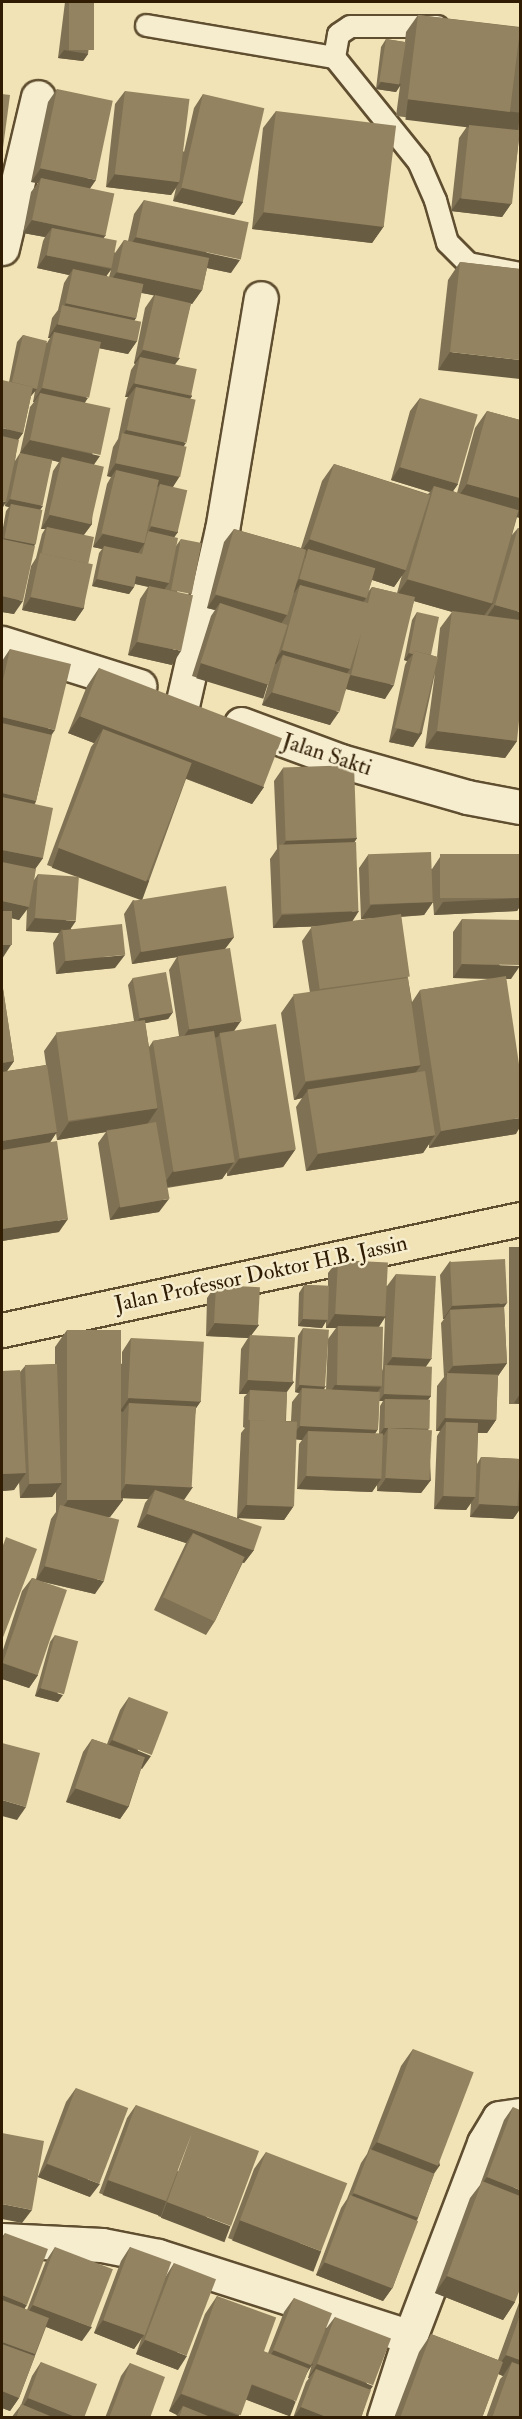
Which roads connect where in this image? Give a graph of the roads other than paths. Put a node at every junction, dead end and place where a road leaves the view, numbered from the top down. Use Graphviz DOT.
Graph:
graph roads {
  1 [pos="146,24"];
  2 [pos="457,26"];
  3 [pos="334,57"];
  4 [pos="38,97"];
  5 [pos="2,248"];
  6 [pos="520,273"];
  7 [pos="261,298"];
  8 [pos="2,643"];
  9 [pos="183,701"];
  10 [pos="520,807"];
  11 [pos="520,1219"];
  12 [pos="2,1330"];
  13 [pos="520,2115"];
  14 [pos="2,2240"];
  15 [pos="410,2337"];
  16 [pos="384,2418"];
  1 -- 3 [label="lane"];
  2 -- 3 [label="lane"];
  3 -- 6 [label="lane"];
  4 -- 5 [label="street"];
  7 -- 9 [label="street"];
  8 -- 9 [label="street, Jalan Sakti"];
  9 -- 10 [label="street, Jalan Sakti"];
  11 -- 12 [label="highway, Jalan Professor Doktor H.B. Jassin"];
  13 -- 15 [label="street"];
  14 -- 15 [label="street"];
  15 -- 16 [label="street"];
}
